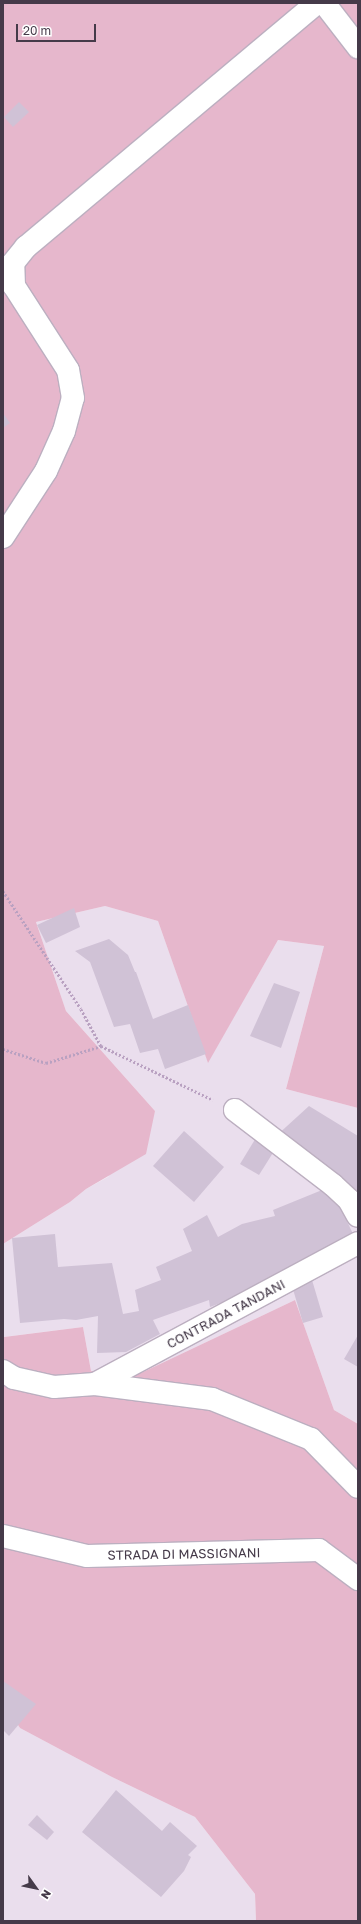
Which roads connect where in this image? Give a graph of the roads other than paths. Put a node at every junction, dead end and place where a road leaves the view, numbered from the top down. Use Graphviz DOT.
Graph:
graph roads {
  1 [pos="317,3"];
  2 [pos="324,3"];
  3 [pos="358,47"];
  4 [pos="3,537"];
  5 [pos="235,1110"];
  6 [pos="358,1216"];
  7 [pos="358,1243"];
  8 [pos="3,1371"];
  9 [pos="95,1384"];
  10 [pos="358,1487"];
  11 [pos="3,1536"];
  12 [pos="358,1579"];
  1 -- 4 [label="street"];
  2 -- 3 [label="street"];
  5 -- 6 [label="street"];
  7 -- 9 [label="street, CONTRADA TANDANI"];
  8 -- 9 [label="street"];
  9 -- 10 [label="street"];
  11 -- 12 [label="street, STRADA DI MASSIGNANI"];
}
